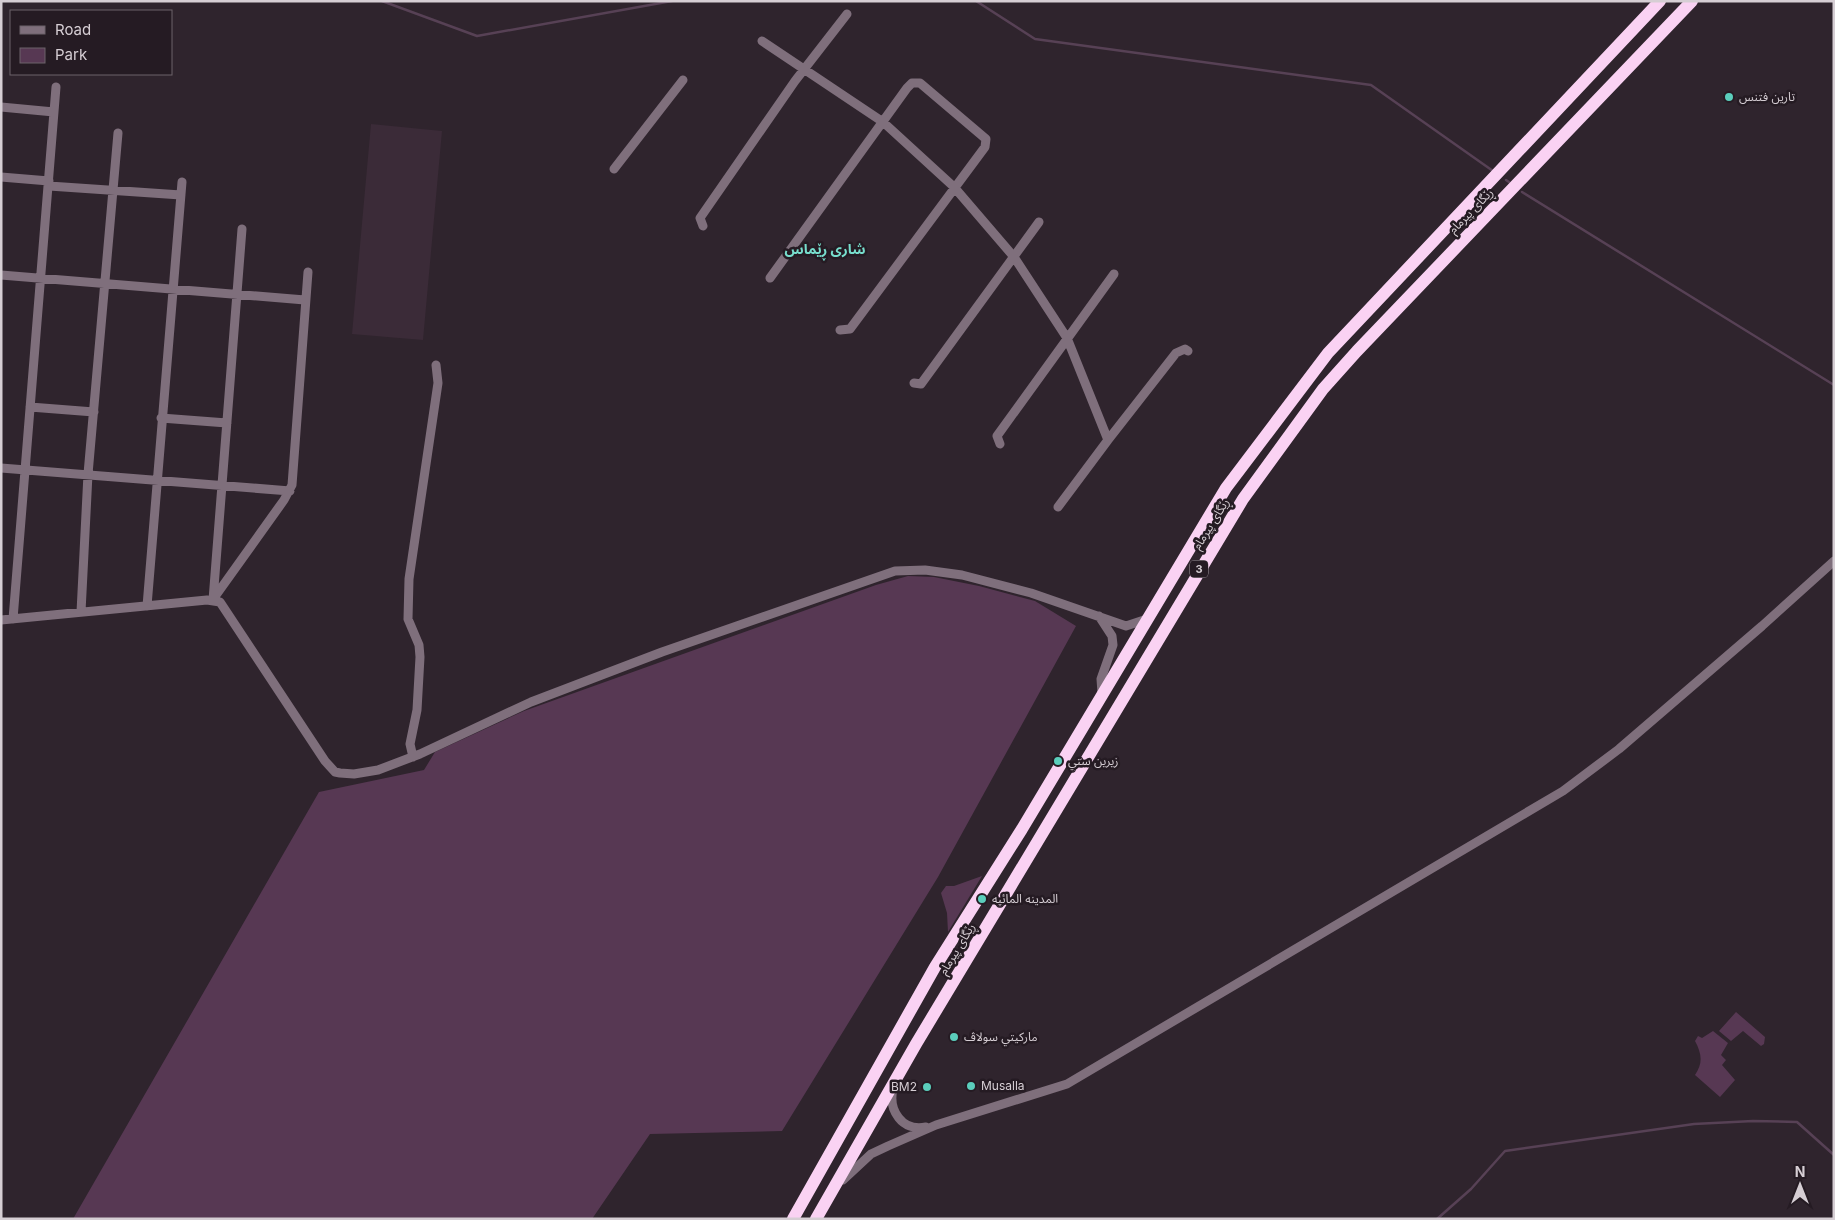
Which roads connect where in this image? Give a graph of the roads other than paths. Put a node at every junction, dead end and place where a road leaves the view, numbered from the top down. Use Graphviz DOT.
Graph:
graph roads {
  1 [pos="1660,1"];
  2 [pos="1692,1"];
  3 [pos="847,14"];
  4 [pos="762,41"];
  5 [pos="804,69"];
  6 [pos="683,80"];
  7 [pos="56,87"];
  8 [pos="1,107"];
  9 [pos="54,112"];
  10 [pos="883,122"];
  11 [pos="118,133"];
  12 [pos="614,170"];
  13 [pos="1,177"];
  14 [pos="182,182"];
  15 [pos="49,183"];
  16 [pos="954,187"];
  17 [pos="114,190"];
  18 [pos="181,195"];
  19 [pos="1039,222"];
  20 [pos="703,226"];
  21 [pos="242,230"];
  22 [pos="1014,257"];
  23 [pos="308,272"];
  24 [pos="1114,274"];
  25 [pos="1,275"];
  26 [pos="40,278"];
  27 [pos="770,278"];
  28 [pos="106,284"];
  29 [pos="172,289"];
  30 [pos="237,294"];
  31 [pos="306,300"];
  32 [pos="840,330"];
  33 [pos="1067,338"];
  34 [pos="1188,351"];
  35 [pos="436,365"];
  36 [pos="914,383"];
  37 [pos="30,407"];
  38 [pos="94,412"];
  39 [pos="161,418"];
  40 [pos="227,424"];
  41 [pos="1108,440"];
  42 [pos="1000,444"];
  43 [pos="1,468"];
  44 [pos="24,470"];
  45 [pos="88,474"];
  46 [pos="157,480"];
  47 [pos="223,486"];
  48 [pos="290,491"];
  49 [pos="1058,507"];
  50 [pos="1834,561"];
  51 [pos="213,600"];
  52 [pos="147,606"];
  53 [pos="81,612"];
  54 [pos="1099,616"];
  55 [pos="13,619"];
  56 [pos="1147,619"];
  57 [pos="1,620"];
  58 [pos="1102,694"];
  59 [pos="413,757"];
  60 [pos="961,926"];
  61 [pos="983,931"];
  62 [pos="896,1078"];
  63 [pos="936,1125"];
  64 [pos="831,1194"];
  65 [pos="792,1219"];
  66 [pos="816,1219"];
  1 -- 56 [label="highway, ڕێگای پیرمام / 3"];
  2 -- 61 [label="highway, ڕێگای پیرمام / 3"];
  3 -- 5 [label="street"];
  4 -- 5 [label="street"];
  5 -- 10 [label="street"];
  5 -- 20 [label="street"];
  6 -- 12 [label="street"];
  7 -- 9 [label="street"];
  8 -- 9 [label="street"];
  9 -- 15 [label="street"];
  10 -- 16 [label="street"];
  10 -- 16 [label="street"];
  10 -- 27 [label="street"];
  11 -- 17 [label="street"];
  13 -- 15 [label="street"];
  14 -- 18 [label="street"];
  15 -- 17 [label="street"];
  15 -- 26 [label="street"];
  16 -- 22 [label="street"];
  16 -- 32 [label="street"];
  17 -- 18 [label="street"];
  17 -- 28 [label="street"];
  18 -- 29 [label="street"];
  19 -- 22 [label="street"];
  21 -- 30 [label="street"];
  22 -- 33 [label="street"];
  22 -- 36 [label="street"];
  23 -- 31 [label="street"];
  24 -- 33 [label="street"];
  25 -- 26 [label="street"];
  26 -- 28 [label="street"];
  26 -- 37 [label="street"];
  28 -- 29 [label="street"];
  28 -- 38 [label="street"];
  29 -- 30 [label="street"];
  29 -- 39 [label="street"];
  30 -- 31 [label="street"];
  30 -- 40 [label="street"];
  31 -- 48 [label="street"];
  33 -- 41 [label="street"];
  33 -- 42 [label="street"];
  34 -- 41 [label="street"];
  35 -- 59 [label="street"];
  37 -- 38 [label="street"];
  37 -- 44 [label="street"];
  38 -- 45 [label="street"];
  39 -- 40 [label="street"];
  39 -- 46 [label="street"];
  40 -- 47 [label="street"];
  41 -- 49 [label="street"];
  43 -- 44 [label="street"];
  44 -- 45 [label="street"];
  44 -- 55 [label="street"];
  45 -- 46 [label="street"];
  45 -- 53 [label="street"];
  46 -- 47 [label="street"];
  46 -- 52 [label="street"];
  47 -- 48 [label="street"];
  47 -- 51 [label="street"];
  48 -- 51 [label="street"];
  50 -- 63 [label="street"];
  51 -- 52 [label="street"];
  51 -- 59 [label="street"];
  52 -- 53 [label="street"];
  53 -- 55 [label="street"];
  54 -- 56 [label="street"];
  54 -- 58 [label="street"];
  54 -- 59 [label="street"];
  55 -- 57 [label="street"];
  56 -- 58 [label="highway, ڕێگای پیرمام / 3"];
  58 -- 60 [label="highway, ڕێگای پیرمام / 3"];
  60 -- 61 [label="highway"];
  60 -- 65 [label="highway, ڕێگای پیرمام / 3"];
  61 -- 62 [label="highway, ڕێگای پیرمام / 3"];
  62 -- 63 [label="street"];
  62 -- 64 [label="highway, ڕێگای پیرمام / 3"];
  63 -- 64 [label="street"];
  64 -- 66 [label="highway, ڕێگای پیرمام / 3"];
}
